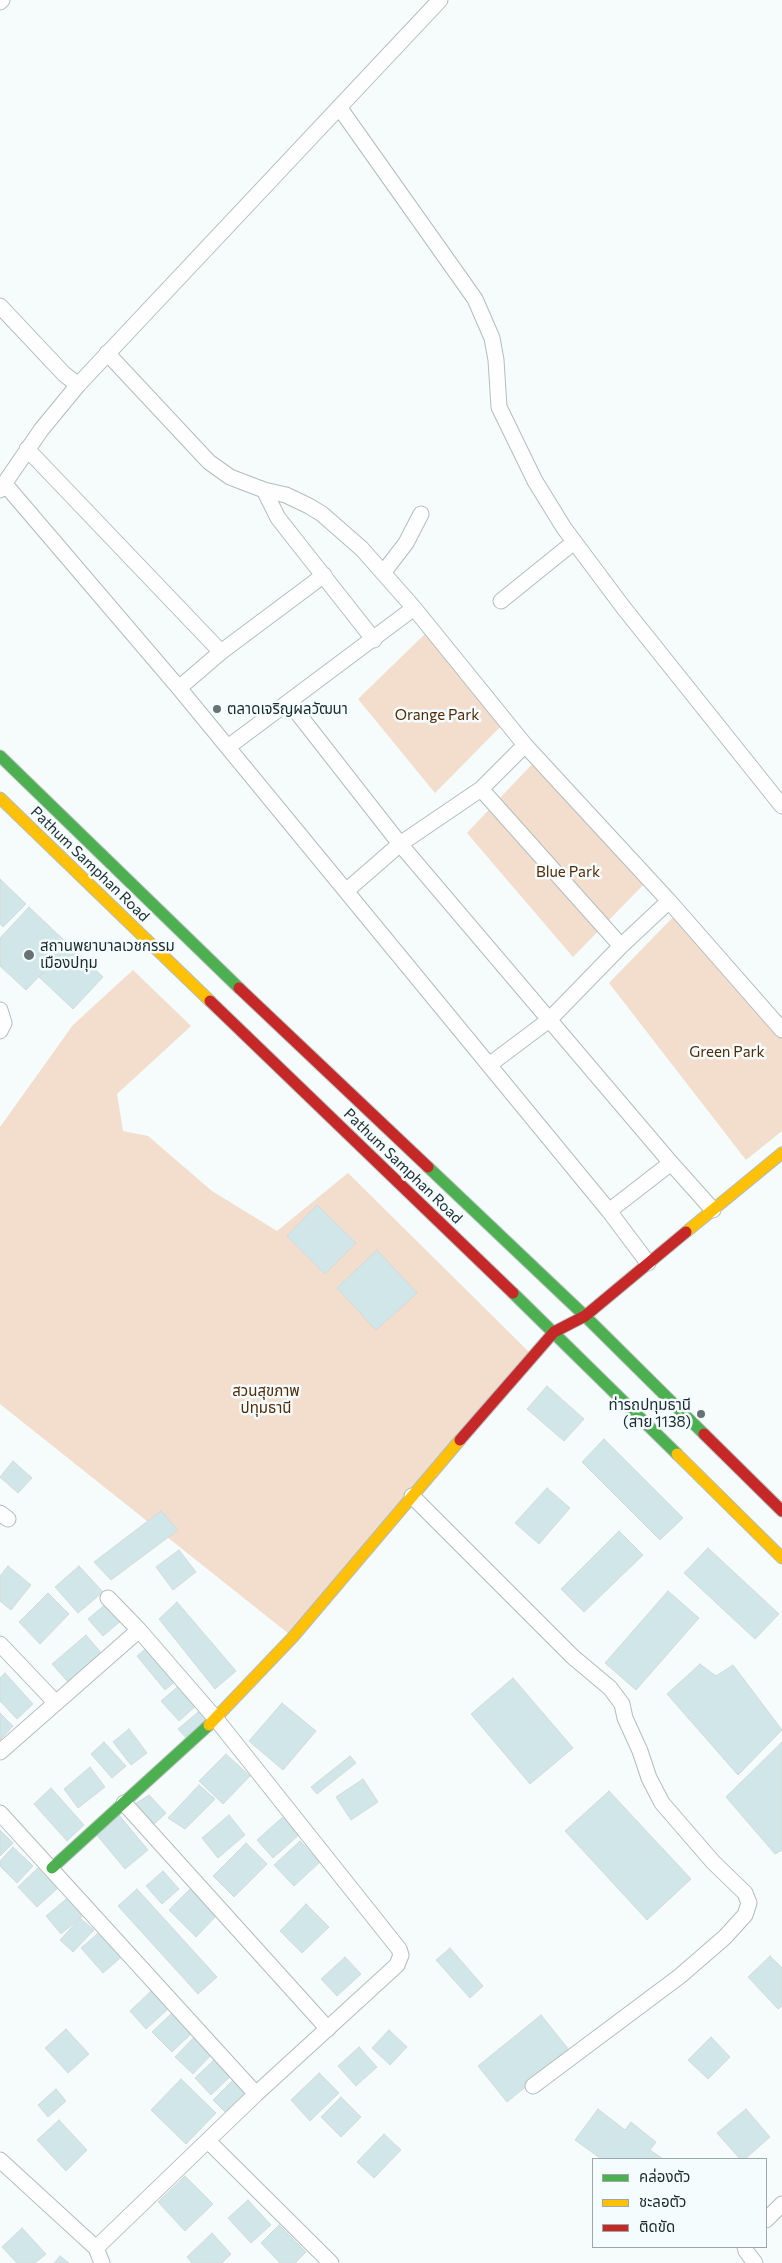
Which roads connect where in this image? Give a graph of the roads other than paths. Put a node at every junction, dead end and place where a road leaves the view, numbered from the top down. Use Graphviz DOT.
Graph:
graph roads {
  1 [pos="440,0"];
  2 [pos="339,107"];
  3 [pos="0,306"];
  4 [pos="107,353"];
  5 [pos="78,385"];
  6 [pos="27,449"];
  7 [pos="2,486"];
  8 [pos="264,490"];
  9 [pos="421,514"];
  10 [pos="574,542"];
  11 [pos="383,573"];
  12 [pos="324,575"];
  13 [pos="501,601"];
  14 [pos="414,608"];
  15 [pos="374,640"];
  16 [pos="221,652"];
  17 [pos="179,688"];
  18 [pos="289,702"];
  19 [pos="525,746"];
  20 [pos="228,747"];
  21 [pos="0,756"];
  22 [pos="481,789"];
  23 [pos="0,798"];
  24 [pos="782,806"];
  25 [pos="400,844"];
  26 [pos="346,891"];
  27 [pos="669,901"];
  28 [pos="621,946"];
  29 [pos="0,1010"];
  30 [pos="549,1020"];
  31 [pos="782,1030"];
  32 [pos="0,1031"];
  33 [pos="489,1066"];
  34 [pos="782,1153"];
  35 [pos="671,1163"];
  36 [pos="713,1210"];
  37 [pos="609,1211"];
  38 [pos="648,1263"];
  39 [pos="585,1316"];
  40 [pos="554,1332"];
  41 [pos="412,1496"];
  42 [pos="782,1511"];
  43 [pos="782,1558"];
  44 [pos="108,1598"];
  45 [pos="139,1630"];
  46 [pos="0,1644"];
  47 [pos="56,1703"];
  48 [pos="216,1719"];
  49 [pos="0,1752"];
  50 [pos="124,1803"];
  51 [pos="0,1813"];
  52 [pos="52,1868"];
  53 [pos="328,2029"];
  54 [pos="533,2086"];
  55 [pos="256,2094"];
  56 [pos="208,2142"];
  57 [pos="0,2160"];
  58 [pos="782,2204"];
  59 [pos="767,2219"];
  60 [pos="96,2248"];
  61 [pos="745,2248"];
  62 [pos="102,2263"];
  63 [pos="331,2263"];
  64 [pos="755,2263"];
  1 -- 2 [label="street"];
  2 -- 4 [label="street"];
  2 -- 10 [label="street"];
  3 -- 5 [label="street"];
  4 -- 5 [label="street"];
  4 -- 8 [label="street"];
  5 -- 6 [label="street"];
  6 -- 7 [label="street"];
  6 -- 16 [label="street"];
  7 -- 17 [label="street"];
  8 -- 11 [label="street"];
  8 -- 12 [label="street"];
  9 -- 11 [label="street"];
  10 -- 13 [label="street"];
  10 -- 24 [label="street"];
  11 -- 14 [label="street"];
  12 -- 15 [label="street"];
  12 -- 16 [label="street"];
  14 -- 15 [label="street"];
  14 -- 19 [label="street"];
  15 -- 18 [label="street"];
  16 -- 17 [label="street"];
  17 -- 20 [label="street"];
  18 -- 20 [label="street"];
  18 -- 25 [label="street"];
  19 -- 22 [label="street"];
  19 -- 27 [label="street"];
  20 -- 26 [label="street"];
  21 -- 39 [label="street, Pathum Samphan Road"];
  22 -- 25 [label="street"];
  22 -- 28 [label="street"];
  23 -- 40 [label="street, Pathum Samphan Road"];
  25 -- 26 [label="street"];
  25 -- 30 [label="street"];
  26 -- 33 [label="street"];
  27 -- 28 [label="street"];
  27 -- 31 [label="street"];
  28 -- 30 [label="street"];
  29 -- 32 [label="street"];
  30 -- 33 [label="street"];
  30 -- 35 [label="street"];
  33 -- 37 [label="street"];
  34 -- 36 [label="street"];
  35 -- 36 [label="street"];
  35 -- 37 [label="street"];
  36 -- 38 [label="street"];
  37 -- 38 [label="street"];
  38 -- 39 [label="street"];
  39 -- 40 [label="street"];
  39 -- 42 [label="street, Pathum Samphan Road"];
  40 -- 41 [label="street"];
  40 -- 43 [label="street, Pathum Samphan Road"];
  41 -- 48 [label="street"];
  41 -- 54 [label="street"];
  44 -- 45 [label="street"];
  45 -- 47 [label="street"];
  45 -- 48 [label="street"];
  46 -- 47 [label="street"];
  47 -- 49 [label="street"];
  48 -- 50 [label="street"];
  48 -- 53 [label="street"];
  50 -- 52 [label="street"];
  50 -- 53 [label="street"];
  51 -- 52 [label="street"];
  52 -- 55 [label="street"];
  53 -- 55 [label="street"];
  55 -- 56 [label="street"];
  56 -- 60 [label="street"];
  56 -- 63 [label="street"];
  57 -- 60 [label="street"];
  58 -- 59 [label="street"];
  60 -- 62 [label="street"];
  61 -- 64 [label="street"];
}
